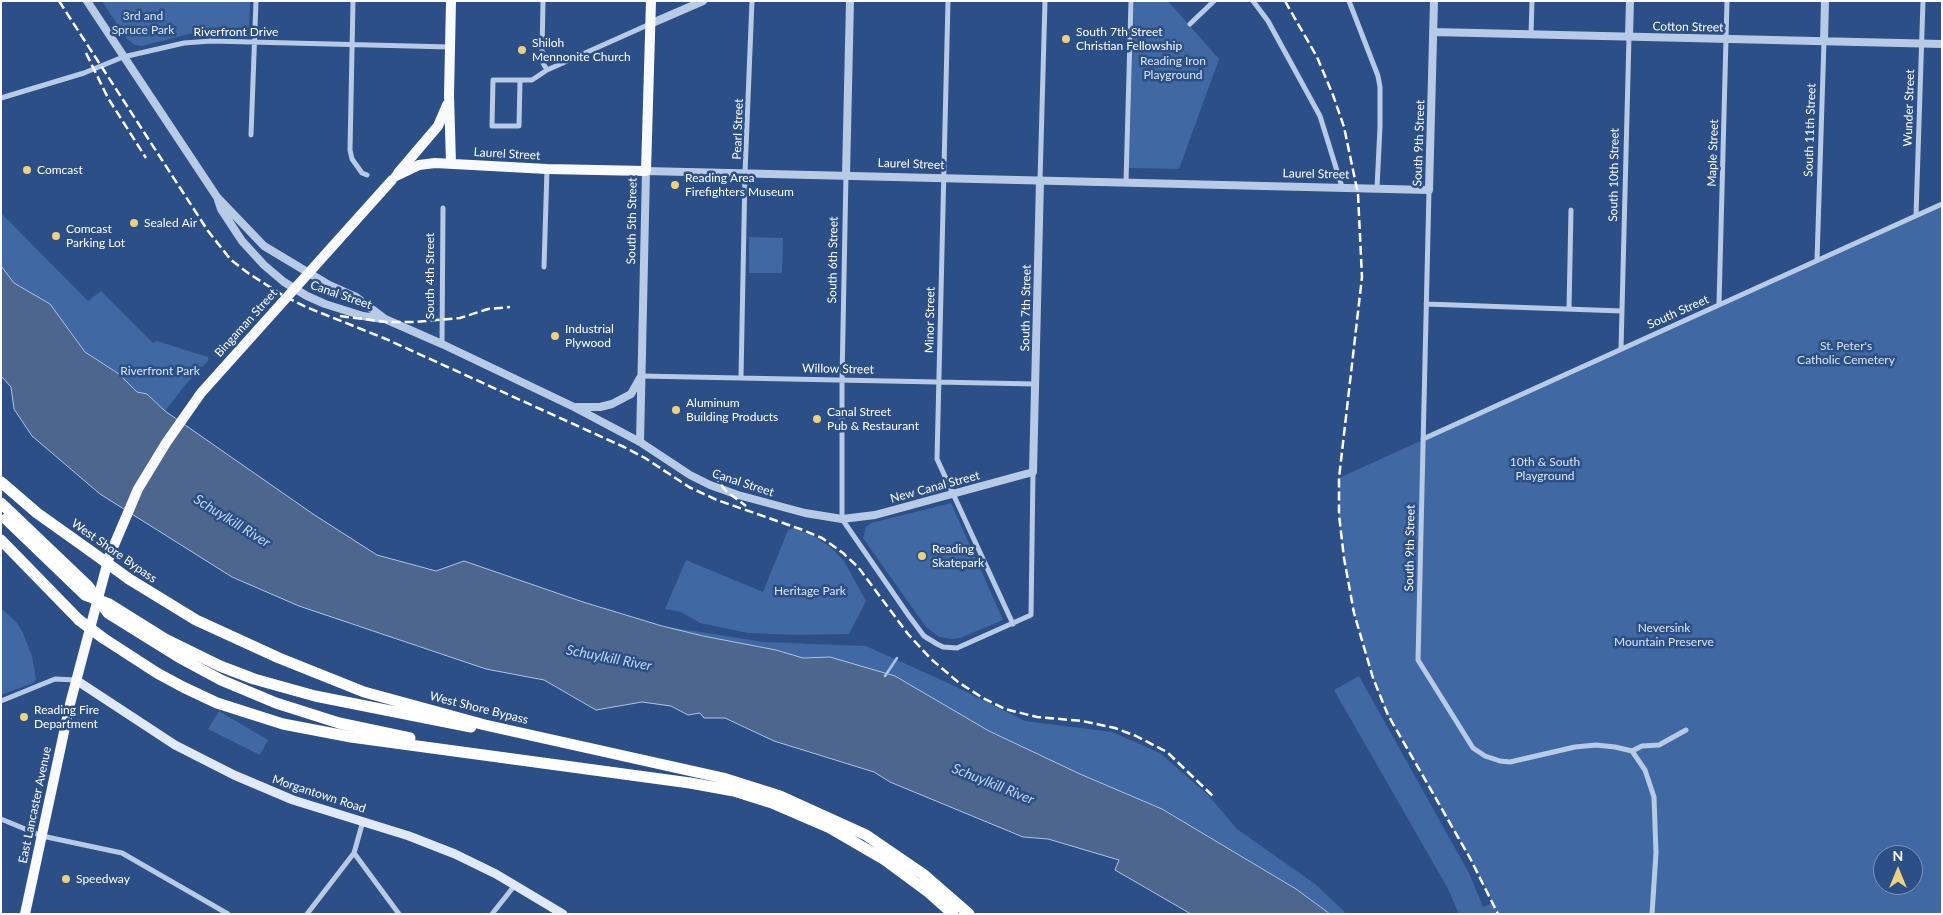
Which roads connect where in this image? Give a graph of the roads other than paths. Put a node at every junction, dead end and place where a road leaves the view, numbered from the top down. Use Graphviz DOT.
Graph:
graph roads {
  1 [pos="87,1"];
  2 [pos="256,1"];
  3 [pos="353,1"];
  4 [pos="451,1"];
  5 [pos="543,1"];
  6 [pos="651,1"];
  7 [pos="703,1"];
  8 [pos="752,1"];
  9 [pos="850,1"];
  10 [pos="948,1"];
  11 [pos="1045,1"];
  12 [pos="1131,1"];
  13 [pos="1214,1"];
  14 [pos="1253,1"];
  15 [pos="1349,1"];
  16 [pos="1434,1"];
  17 [pos="1532,1"];
  18 [pos="1630,1"];
  19 [pos="1727,1"];
  20 [pos="1825,1"];
  21 [pos="1923,1"];
  22 [pos="650,24"];
  23 [pos="1190,24"];
  24 [pos="1433,32"];
  25 [pos="1531,35"];
  26 [pos="1629,37"];
  27 [pos="1726,39"];
  28 [pos="1824,41"];
  29 [pos="255,42"];
  30 [pos="1921,43"];
  31 [pos="352,44"];
  32 [pos="1942,44"];
  33 [pos="450,47"];
  34 [pos="123,57"];
  35 [pos="547,70"];
  36 [pos="520,80"];
  37 [pos="449,95"];
  38 [pos="1,98"];
  39 [pos="251,135"];
  40 [pos="451,164"];
  41 [pos="547,169"];
  42 [pos="646,170"];
  43 [pos="746,173"];
  44 [pos="367,175"];
  45 [pos="846,175"];
  46 [pos="394,178"];
  47 [pos="943,178"];
  48 [pos="1040,180"];
  49 [pos="1126,182"];
  50 [pos="1342,187"];
  51 [pos="1377,188"];
  52 [pos="1429,190"];
  53 [pos="217,197"];
  54 [pos="1942,204"];
  55 [pos="443,208"];
  56 [pos="1570,210"];
  57 [pos="1916,216"];
  58 [pos="1817,260"];
  59 [pos="544,267"];
  60 [pos="1426,304"];
  61 [pos="1719,304"];
  62 [pos="1569,309"];
  63 [pos="1622,311"];
  64 [pos="384,319"];
  65 [pos="442,344"];
  66 [pos="1621,349"];
  67 [pos="641,376"];
  68 [pos="741,377"];
  69 [pos="842,380"];
  70 [pos="939,381"];
  71 [pos="1035,384"];
  72 [pos="574,407"];
  73 [pos="1423,439"];
  74 [pos="640,442"];
  75 [pos="1033,472"];
  76 [pos="1,482"];
  77 [pos="953,494"];
  78 [pos="1,503"];
  79 [pos="1,514"];
  80 [pos="842,519"];
  81 [pos="1,540"];
  82 [pos="109,557"];
  83 [pos="97,600"];
  84 [pos="1013,624"];
  85 [pos="76,680"];
  86 [pos="1,701"];
  87 [pos="1686,730"];
  88 [pos="562,742"];
  89 [pos="1632,751"];
  90 [pos="550,764"];
  91 [pos="1,819"];
  92 [pos="363,821"];
  93 [pos="42,836"];
  94 [pos="354,854"];
  95 [pos="515,884"];
  96 [pos="25,914"];
  97 [pos="228,914"];
  98 [pos="307,914"];
  99 [pos="399,914"];
  100 [pos="492,914"];
  101 [pos="563,914"];
  102 [pos="953,914"];
  103 [pos="969,914"];
  104 [pos="1652,914"];
  1 -- 34 [label="street, Canal Street"];
  2 -- 29 [label="street"];
  3 -- 31 [label="street"];
  4 -- 33 [label="main road"];
  5 -- 35 [label="street"];
  6 -- 22 [label="main road, South 5th Street"];
  7 -- 22 [label="street"];
  8 -- 43 [label="street, Pearl Street"];
  9 -- 45 [label="street, South 6th Street"];
  10 -- 47 [label="street, Minor Street"];
  11 -- 48 [label="street, South 7th Street"];
  12 -- 49 [label="street"];
  13 -- 23 [label="street"];
  14 -- 50 [label="street"];
  15 -- 51 [label="street"];
  16 -- 24 [label="street, South 9th Street"];
  17 -- 25 [label="street"];
  18 -- 26 [label="street, South 10th Street"];
  19 -- 27 [label="street, Maple Street"];
  20 -- 28 [label="street, South 11th Street"];
  21 -- 30 [label="street, Wunder Street"];
  22 -- 35 [label="street"];
  22 -- 42 [label="main road, South 5th Street"];
  24 -- 25 [label="street, Cotton Street"];
  24 -- 52 [label="street, South 9th Street"];
  25 -- 26 [label="street, Cotton Street"];
  26 -- 27 [label="street, Cotton Street"];
  26 -- 63 [label="street, South 10th Street"];
  27 -- 28 [label="street, Cotton Street"];
  27 -- 61 [label="street, Maple Street"];
  28 -- 30 [label="street, Cotton Street"];
  28 -- 58 [label="street, South 11th Street"];
  29 -- 31 [label="street, Riverfront Drive"];
  29 -- 34 [label="street, Riverfront Drive"];
  29 -- 39 [label="street"];
  30 -- 32 [label="street, Cotton Street"];
  30 -- 57 [label="street, Wunder Street"];
  31 -- 33 [label="street, Riverfront Drive"];
  31 -- 44 [label="street"];
  33 -- 37 [label="main road"];
  34 -- 38 [label="street, Riverfront Drive"];
  34 -- 53 [label="street, Canal Street"];
  35 -- 36 [label="street"];
  36 -- 36 [label="street"];
  37 -- 40 [label="main road"];
  37 -- 46 [label="main road"];
  40 -- 41 [label="main road, Laurel Street"];
  40 -- 46 [label="main road, Laurel Street"];
  41 -- 42 [label="main road, Laurel Street"];
  41 -- 59 [label="street"];
  42 -- 43 [label="street, Laurel Street"];
  42 -- 67 [label="street, South 5th Street"];
  43 -- 45 [label="street, Laurel Street"];
  43 -- 68 [label="street, Pearl Street"];
  45 -- 47 [label="street, Laurel Street"];
  45 -- 69 [label="street, South 6th Street"];
  46 -- 82 [label="main road, Bingaman Street, bridge"];
  47 -- 48 [label="street, Laurel Street"];
  47 -- 70 [label="street, Minor Street"];
  48 -- 49 [label="street, Laurel Street"];
  48 -- 71 [label="street, South 7th Street"];
  49 -- 50 [label="street, Laurel Street"];
  50 -- 51 [label="street, Laurel Street"];
  51 -- 52 [label="street, Laurel Street"];
  52 -- 60 [label="street, South 9th Street"];
  53 -- 64 [label="street, Canal Street"];
  53 -- 64 [label="street, Canal Street"];
  54 -- 57 [label="street, South Street"];
  55 -- 65 [label="street, South 4th Street"];
  56 -- 62 [label="street"];
  57 -- 58 [label="street, South Street"];
  58 -- 61 [label="street, South Street"];
  60 -- 62 [label="street"];
  60 -- 73 [label="street, South 9th Street"];
  61 -- 66 [label="street, South Street"];
  62 -- 63 [label="street"];
  63 -- 66 [label="street, South 10th Street"];
  64 -- 65 [label="street, Canal Street"];
  65 -- 72 [label="street, Canal Street"];
  66 -- 73 [label="street, South Street"];
  67 -- 68 [label="street, Willow Street"];
  67 -- 72 [label="street"];
  67 -- 74 [label="street, South 5th Street"];
  68 -- 69 [label="street, Willow Street"];
  69 -- 70 [label="street, Willow Street"];
  69 -- 80 [label="street, South 6th Street"];
  70 -- 71 [label="street, Willow Street"];
  70 -- 77 [label="street, Minor Street"];
  71 -- 75 [label="street, South 7th Street"];
  72 -- 74 [label="street, Canal Street"];
  73 -- 89 [label="street, South 9th Street"];
  74 -- 80 [label="street, Canal Street"];
  75 -- 77 [label="street, New Canal Street"];
  75 -- 84 [label="street, South 7th Street"];
  76 -- 88 [label="highway, West Shore Bypass, bridge"];
  77 -- 80 [label="street, New Canal Street"];
  77 -- 84 [label="street, Minor Street"];
  78 -- 83 [label="highway"];
  79 -- 83 [label="highway"];
  80 -- 84 [label="street"];
  81 -- 90 [label="highway, bridge"];
  82 -- 83 [label="main road, East Lancaster Avenue"];
  83 -- 85 [label="main road, East Lancaster Avenue"];
  83 -- 88 [label="highway"];
  83 -- 90 [label="highway"];
  85 -- 86 [label="street"];
  85 -- 92 [label="main road, Morgantown Road"];
  85 -- 93 [label="main road, East Lancaster Avenue"];
  87 -- 89 [label="street"];
  88 -- 103 [label="highway, West Shore Bypass"];
  89 -- 104 [label="street"];
  90 -- 102 [label="highway"];
  91 -- 93 [label="street"];
  92 -- 94 [label="street"];
  92 -- 95 [label="main road, Morgantown Road"];
  93 -- 96 [label="main road, East Lancaster Avenue"];
  93 -- 97 [label="street"];
  94 -- 98 [label="street"];
  94 -- 99 [label="street"];
  95 -- 100 [label="street"];
  95 -- 101 [label="main road, Morgantown Road"];
}
